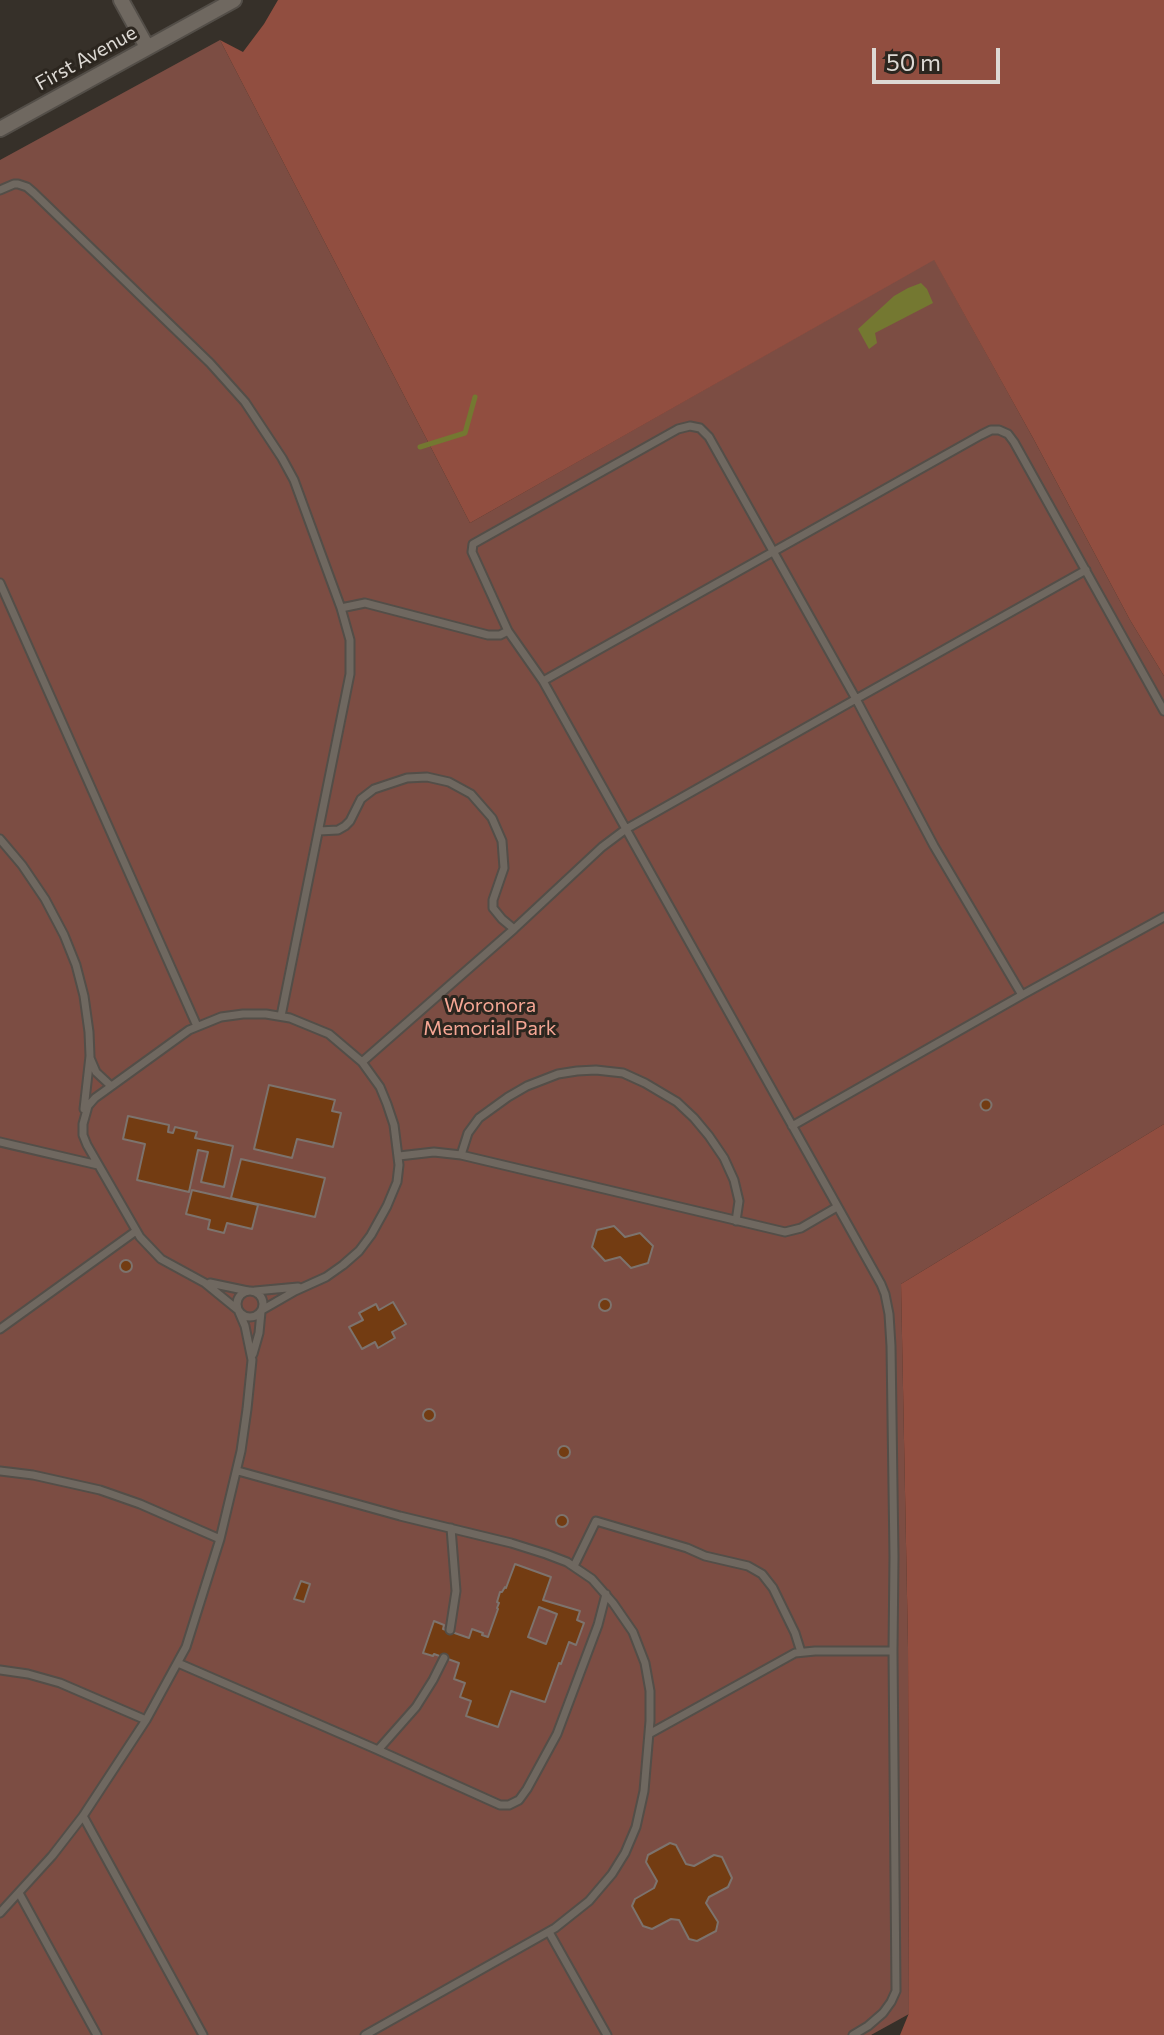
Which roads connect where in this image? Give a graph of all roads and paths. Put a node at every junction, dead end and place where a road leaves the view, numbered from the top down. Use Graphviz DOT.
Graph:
graph roads {
  1 [pos="121,0"];
  2 [pos="234,0"];
  3 [pos="147,47"];
  4 [pos="0,129"];
  5 [pos="0,190"];
  6 [pos="772,551"];
  7 [pos="1086,570"];
  8 [pos="0,583"];
  9 [pos="341,608"];
  10 [pos="508,631"];
  11 [pos="543,681"];
  12 [pos="856,699"];
  13 [pos="1164,711"];
  14 [pos="626,829"];
  15 [pos="319,831"];
  16 [pos="0,839"];
  17 [pos="1164,917"];
  18 [pos="514,929"];
  19 [pos="1022,995"];
  20 [pos="281,1016"];
  21 [pos="197,1026"];
  22 [pos="90,1056"];
  23 [pos="362,1062"];
  24 [pos="111,1086"];
  25 [pos="84,1119"];
  26 [pos="792,1126"];
  27 [pos="0,1142"];
  28 [pos="461,1155"];
  29 [pos="399,1156"];
  30 [pos="98,1165"];
  31 [pos="837,1207"];
  32 [pos="736,1221"];
  33 [pos="136,1231"];
  34 [pos="200,1280"];
  35 [pos="308,1286"];
  36 [pos="251,1291"];
  37 [pos="238,1311"];
  38 [pos="261,1311"];
  39 [pos="0,1329"];
  40 [pos="252,1360"];
  41 [pos="238,1471"];
  42 [pos="1,1474"];
  43 [pos="451,1528"];
  44 [pos="220,1539"];
  45 [pos="574,1566"];
  46 [pos="606,1594"];
  47 [pos="450,1630"];
  48 [pos="893,1651"];
  49 [pos="801,1652"];
  50 [pos="444,1658"];
  51 [pos="178,1663"];
  52 [pos="0,1670"];
  53 [pos="146,1720"];
  54 [pos="649,1734"];
  55 [pos="378,1750"];
  56 [pos="83,1816"];
  57 [pos="19,1893"];
  58 [pos="0,1913"];
  59 [pos="549,1932"];
  60 [pos="367,2034"];
  61 [pos="97,2035"];
  62 [pos="203,2035"];
  63 [pos="607,2035"];
  64 [pos="853,2035"];
  1 -- 3 [label="street"];
  2 -- 3 [label="street, First Avenue"];
  3 -- 4 [label="street, First Avenue"];
  5 -- 9 [label="lane"];
  6 -- 7 [label="lane"];
  6 -- 10 [label="lane"];
  6 -- 11 [label="lane"];
  6 -- 12 [label="lane"];
  7 -- 12 [label="lane"];
  7 -- 13 [label="lane"];
  8 -- 21 [label="lane"];
  9 -- 10 [label="lane"];
  9 -- 15 [label="lane"];
  10 -- 11 [label="lane"];
  11 -- 14 [label="lane"];
  12 -- 14 [label="lane"];
  12 -- 19 [label="lane"];
  14 -- 18 [label="lane"];
  14 -- 26 [label="lane"];
  15 -- 18 [label="lane"];
  15 -- 20 [label="lane"];
  16 -- 22 [label="lane"];
  17 -- 19 [label="lane"];
  18 -- 23 [label="lane"];
  19 -- 26 [label="lane"];
  20 -- 21 [label="lane"];
  20 -- 23 [label="lane"];
  21 -- 24 [label="lane"];
  22 -- 24 [label="lane"];
  22 -- 25 [label="lane"];
  23 -- 29 [label="lane"];
  24 -- 25 [label="lane"];
  25 -- 30 [label="lane"];
  26 -- 31 [label="lane"];
  27 -- 30 [label="lane"];
  28 -- 29 [label="lane"];
  28 -- 32 [label="lane"];
  28 -- 32 [label="lane"];
  29 -- 35 [label="lane"];
  30 -- 33 [label="lane"];
  31 -- 32 [label="lane"];
  31 -- 48 [label="lane"];
  33 -- 34 [label="lane"];
  33 -- 39 [label="lane"];
  34 -- 36 [label="lane"];
  34 -- 37 [label="lane"];
  35 -- 36 [label="lane"];
  35 -- 38 [label="lane"];
  36 -- 37 [label="lane"];
  36 -- 38 [label="lane"];
  37 -- 38 [label="lane"];
  37 -- 40 [label="lane"];
  38 -- 40 [label="lane"];
  40 -- 41 [label="lane"];
  41 -- 43 [label="lane"];
  41 -- 44 [label="lane"];
  42 -- 44 [label="lane"];
  43 -- 45 [label="lane"];
  43 -- 47 [label="lane"];
  44 -- 51 [label="lane"];
  45 -- 46 [label="lane"];
  45 -- 49 [label="lane"];
  46 -- 54 [label="lane"];
  46 -- 55 [label="lane"];
  48 -- 49 [label="lane"];
  48 -- 64 [label="lane"];
  49 -- 54 [label="lane"];
  50 -- 55 [label="lane"];
  51 -- 53 [label="lane"];
  51 -- 55 [label="lane"];
  52 -- 53 [label="lane"];
  53 -- 56 [label="lane"];
  54 -- 59 [label="lane"];
  56 -- 57 [label="lane"];
  56 -- 62 [label="lane"];
  57 -- 58 [label="lane"];
  57 -- 61 [label="lane"];
  59 -- 60 [label="lane"];
  59 -- 63 [label="lane"];
}
